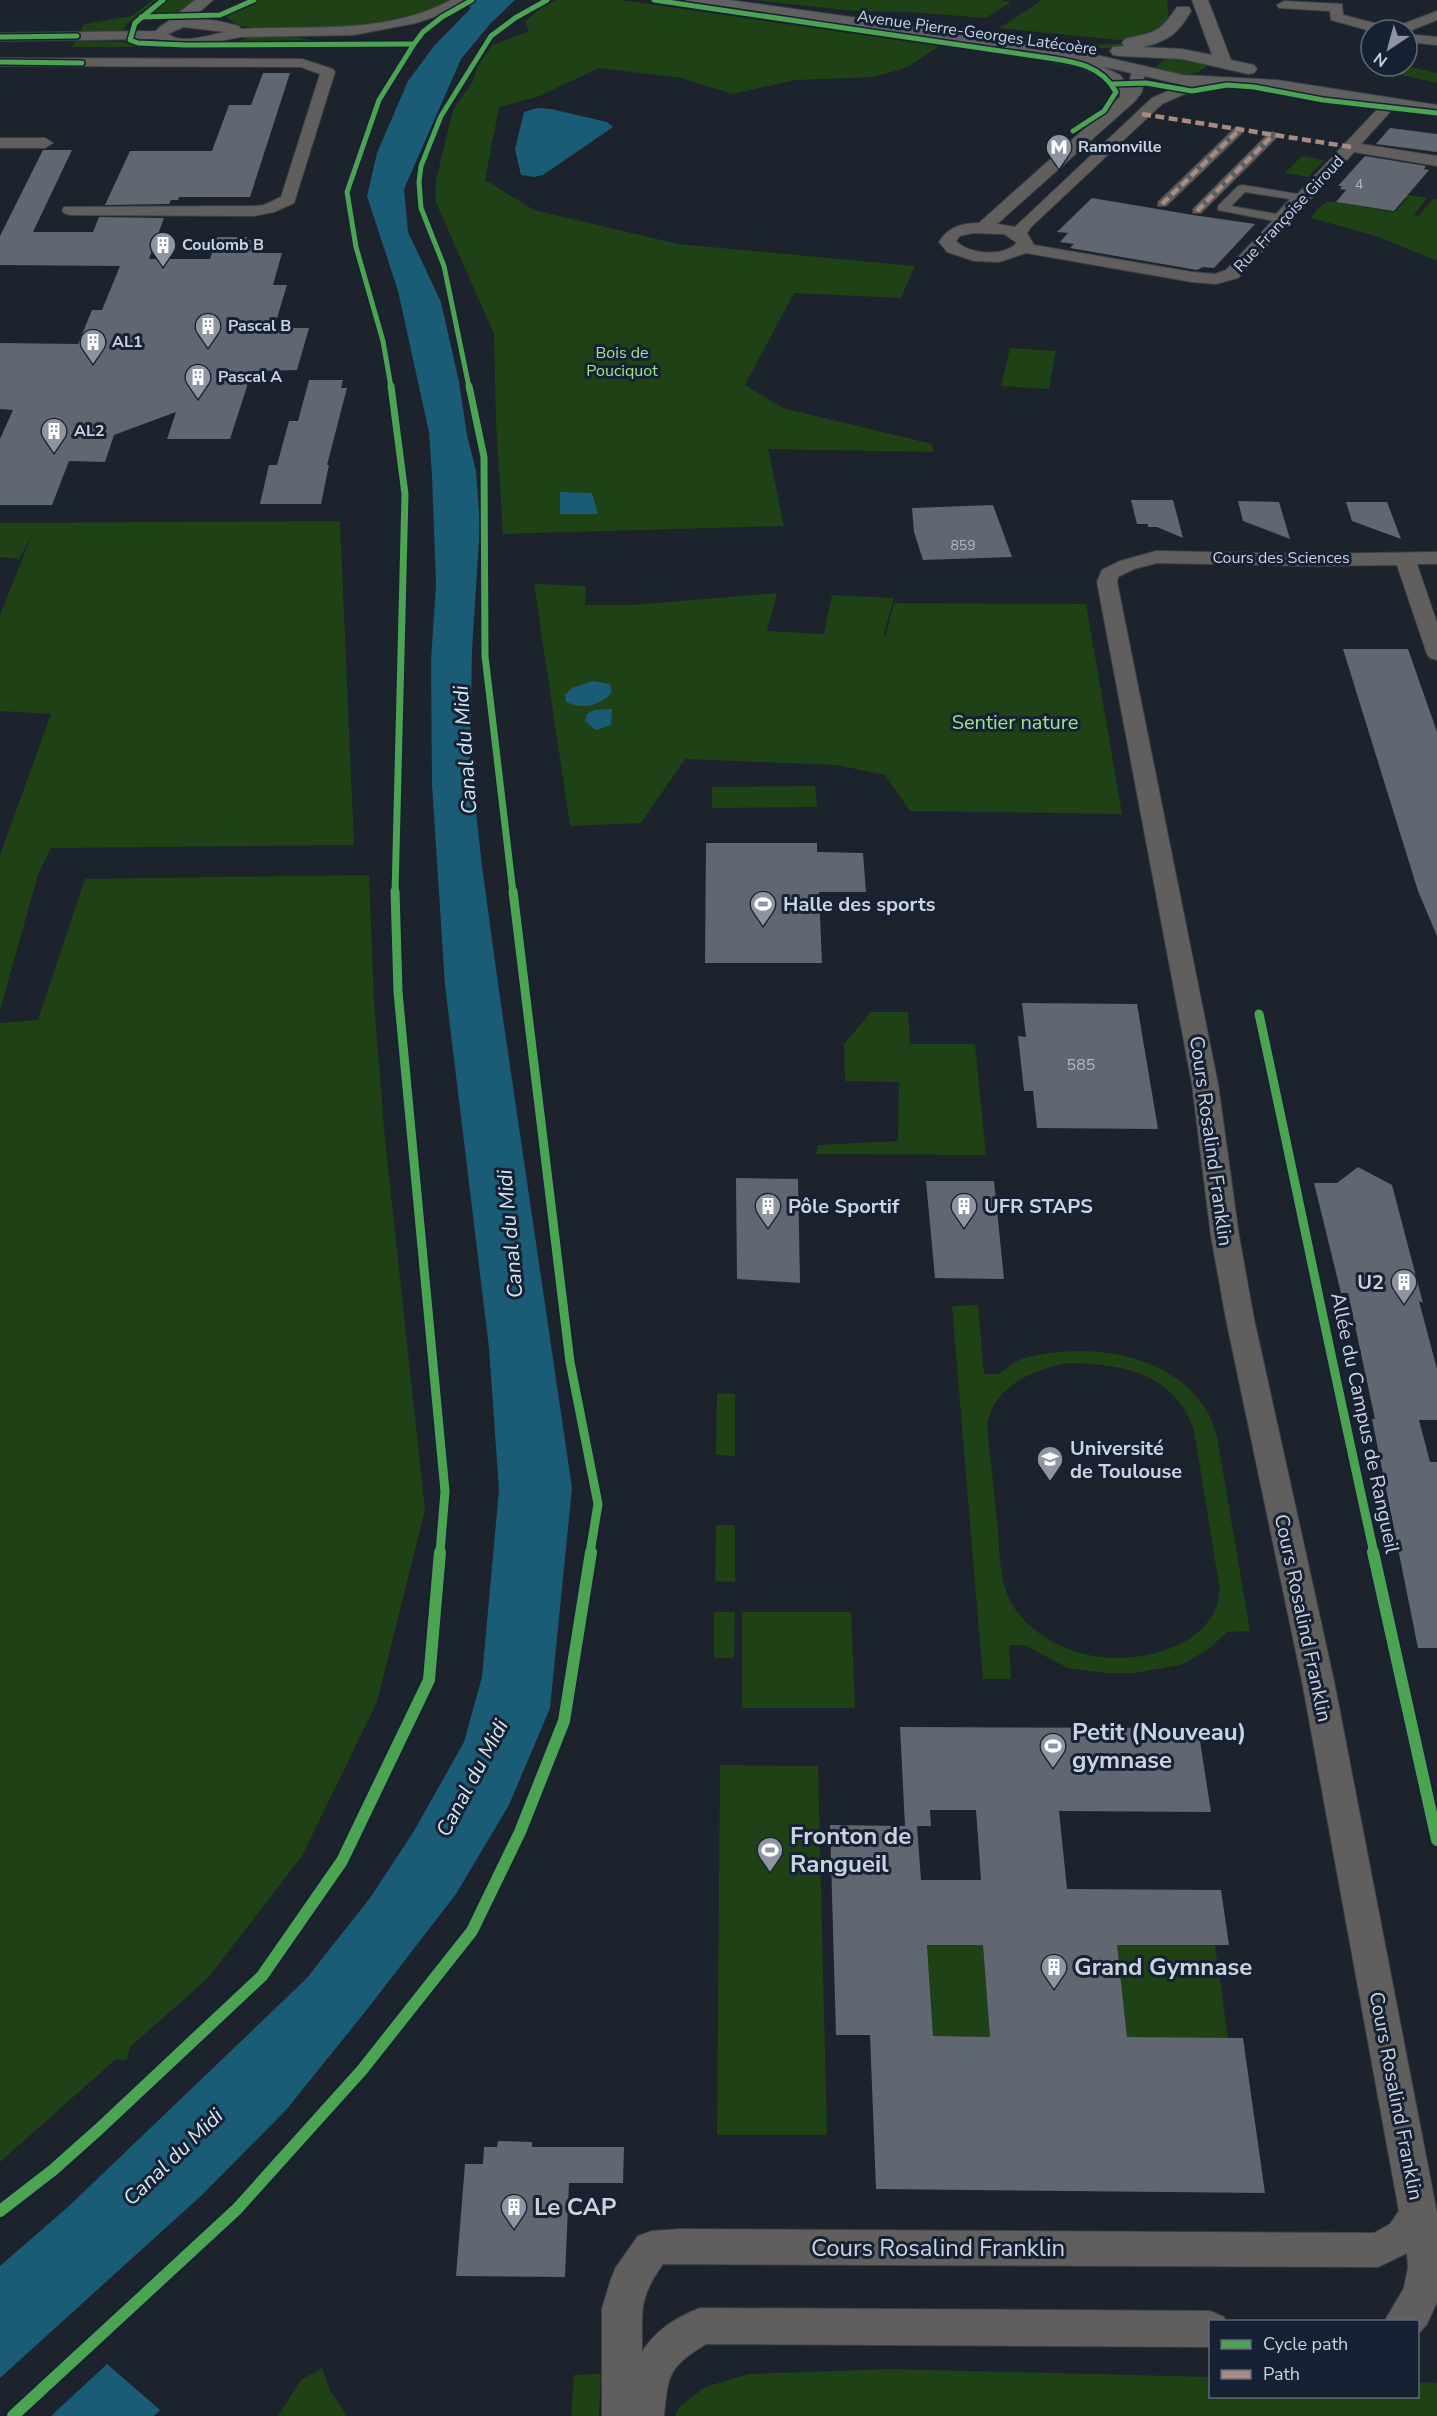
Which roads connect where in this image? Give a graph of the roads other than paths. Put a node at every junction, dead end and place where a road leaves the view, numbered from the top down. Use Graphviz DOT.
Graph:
graph roads {
  1 [pos="461,0"];
  2 [pos="687,0"];
  3 [pos="692,0"];
  4 [pos="721,0"];
  5 [pos="1200,0"];
  6 [pos="202,3"];
  7 [pos="1284,5"];
  8 [pos="1182,6"];
  9 [pos="801,10"];
  10 [pos="1437,15"];
  11 [pos="1419,22"];
  12 [pos="1359,23"];
  13 [pos="174,25"];
  14 [pos="217,29"];
  15 [pos="160,35"];
  16 [pos="0,37"];
  17 [pos="1419,39"];
  18 [pos="1437,40"];
  19 [pos="1161,53"];
  20 [pos="0,62"];
  21 [pos="1223,62"];
  22 [pos="1138,70"];
  23 [pos="1202,81"];
  24 [pos="1130,98"];
  25 [pos="1391,103"];
  26 [pos="1437,105"];
  27 [pos="1437,110"];
  28 [pos="1239,130"];
  29 [pos="1273,135"];
  30 [pos="0,142"];
  31 [pos="45,143"];
  32 [pos="1351,147"];
  33 [pos="1437,161"];
  34 [pos="1162,204"];
  35 [pos="1222,208"];
  36 [pos="70,210"];
  37 [pos="1197,211"];
  38 [pos="984,227"];
  39 [pos="1021,241"];
  40 [pos="1406,558"];
  41 [pos="1437,558"];
  42 [pos="1437,654"];
  43 [pos="1178,940"];
  44 [pos="1418,2212"];
  45 [pos="1406,2320"];
  46 [pos="1209,2329"];
  47 [pos="622,2416"];
  48 [pos="644,2416"];
  1 -- 14 [label="street"];
  2 -- 24 [label="street, Avenue Pierre-Georges Latécoère"];
  3 -- 22 [label="main road, Avenue Pierre-Georges Latécoère"];
  4 -- 9 [label="main road, Avenue Pierre-Georges Latécoère"];
  5 -- 21 [label="main road"];
  6 -- 13 [label="main road"];
  6 -- 14 [label="main road"];
  7 -- 12 [label="street"];
  8 -- 9 [label="main road"];
  8 -- 19 [label="main road"];
  9 -- 19 [label="main road, Avenue Pierre-Georges Latécoère"];
  10 -- 11 [label="street"];
  10 -- 18 [label="street"];
  13 -- 14 [label="street"];
  13 -- 15 [label="street"];
  14 -- 15 [label="street"];
  15 -- 16 [label="street"];
  17 -- 18 [label="street"];
  19 -- 21 [label="main road, Avenue Pierre-Georges Latécoère"];
  19 -- 22 [label="main road"];
  20 -- 36 [label="street"];
  21 -- 23 [label="main road"];
  21 -- 26 [label="main road"];
  22 -- 23 [label="main road, Avenue Pierre-Georges Latécoère"];
  22 -- 24 [label="street"];
  23 -- 25 [label="main road"];
  23 -- 39 [label="street"];
  24 -- 38 [label="street"];
  25 -- 27 [label="main road"];
  25 -- 32 [label="street, Rue Françoise Giroud"];
  28 -- 34 [label="street"];
  29 -- 37 [label="street"];
  30 -- 31 [label="street"];
  32 -- 33 [label="street"];
  32 -- 39 [label="street, Rue Françoise Giroud"];
  35 -- 35 [label="street"];
  38 -- 39 [label="street, Rue Françoise Giroud"];
  38 -- 39 [label="street"];
  40 -- 41 [label="street, Cours des Sciences"];
  40 -- 42 [label="street"];
  40 -- 43 [label="street, Cours des Sciences"];
  43 -- 44 [label="street, Cours Rosalind Franklin"];
  44 -- 45 [label="street, Cours Rosalind Franklin"];
  44 -- 47 [label="street, Cours Rosalind Franklin"];
  46 -- 48 [label="street"];
}
